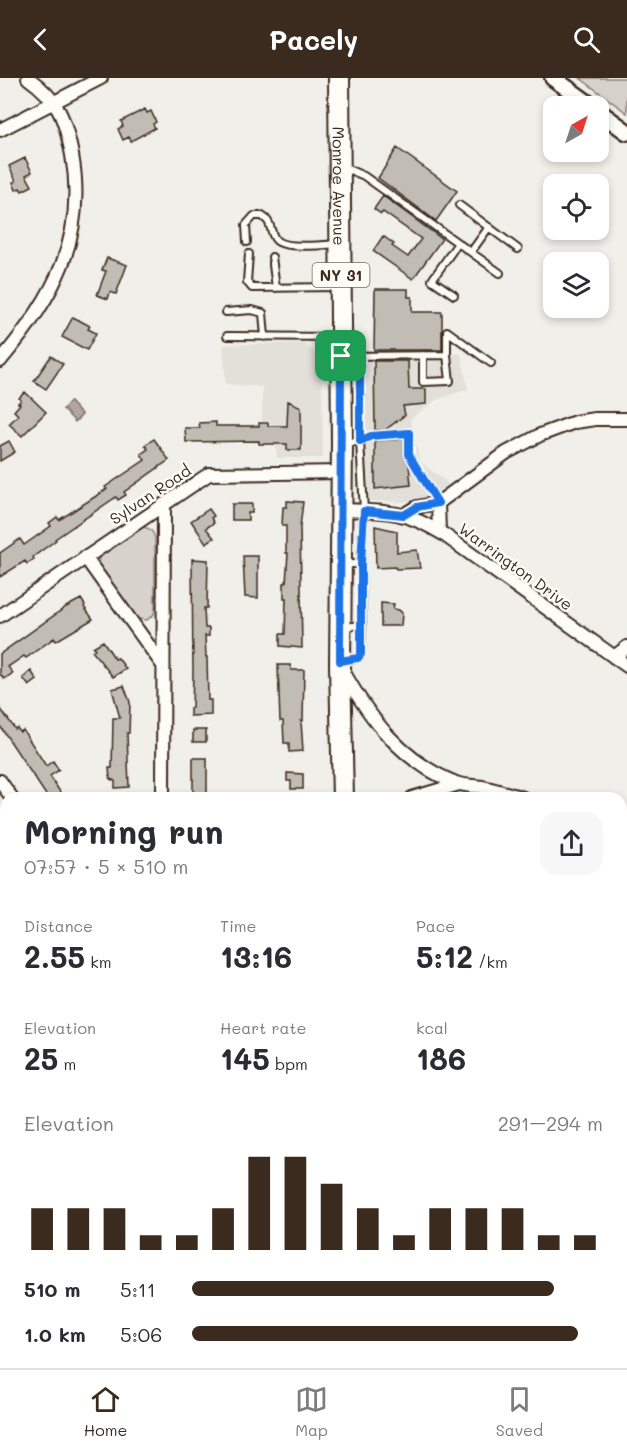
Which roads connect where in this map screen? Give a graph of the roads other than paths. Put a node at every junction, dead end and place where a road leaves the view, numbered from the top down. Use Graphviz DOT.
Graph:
graph roads {
  1 [pos="28,78"];
  2 [pos="101,78"];
  3 [pos="339,78"];
  4 [pos="553,78"];
  5 [pos="578,96"];
  6 [pos="54,102"];
  7 [pos="609,119"];
  8 [pos="0,130"];
  9 [pos="627,132"];
  10 [pos="340,165"];
  11 [pos="459,205"];
  12 [pos="489,227"];
  13 [pos="247,242"];
  14 [pos="458,243"];
  15 [pos="340,244"];
  16 [pos="518,249"];
  17 [pos="471,252"];
  18 [pos="249,254"];
  19 [pos="272,257"];
  20 [pos="500,273"];
  21 [pos="341,287"];
  22 [pos="276,288"];
  23 [pos="454,296"];
  24 [pos="226,312"];
  25 [pos="227,336"];
  26 [pos="265,337"];
  27 [pos="347,350"];
  28 [pos="423,355"];
  29 [pos="447,355"];
  30 [pos="0,361"];
  31 [pos="491,363"];
  32 [pos="627,419"];
  33 [pos="351,442"];
  34 [pos="341,472"];
  35 [pos="438,503"];
  36 [pos="164,504"];
  37 [pos="341,510"];
  38 [pos="364,511"];
  39 [pos="404,515"];
  40 [pos="439,531"];
  41 [pos="85,557"];
  42 [pos="351,564"];
  43 [pos="0,616"];
  44 [pos="362,625"];
  45 [pos="341,627"];
  46 [pos="627,647"];
  47 [pos="614,657"];
  48 [pos="340,663"];
  49 [pos="162,664"];
  50 [pos="627,666"];
  51 [pos="459,784"];
  52 [pos="163,792"];
  53 [pos="343,792"];
  54 [pos="432,792"];
  55 [pos="502,792"];
  1 -- 6 [label="street"];
  2 -- 6 [label="street"];
  3 -- 10 [label="main road, Monroe Avenue / NY 31"];
  4 -- 5 [label="street"];
  6 -- 8 [label="street"];
  6 -- 30 [label="street"];
  7 -- 9 [label="street"];
  10 -- 14 [label="lane"];
  10 -- 15 [label="main road, Monroe Avenue / NY 31"];
  11 -- 12 [label="lane"];
  12 -- 16 [label="lane"];
  12 -- 17 [label="lane"];
  13 -- 15 [label="lane"];
  14 -- 17 [label="lane"];
  14 -- 23 [label="lane"];
  15 -- 21 [label="main road, Monroe Avenue / NY 31"];
  17 -- 20 [label="lane"];
  18 -- 22 [label="lane"];
  19 -- 22 [label="lane"];
  21 -- 22 [label="lane"];
  21 -- 27 [label="main road, Monroe Avenue / NY 31"];
  24 -- 26 [label="lane"];
  25 -- 26 [label="lane"];
  26 -- 27 [label="lane"];
  27 -- 28 [label="lane"];
  27 -- 33 [label="main road, Monroe Avenue / NY 31"];
  28 -- 29 [label="lane"];
  28 -- 29 [label="lane"];
  29 -- 31 [label="lane"];
  32 -- 35 [label="street"];
  33 -- 34 [label="main road, Monroe Avenue / NY 31"];
  33 -- 35 [label="lane"];
  33 -- 38 [label="lane"];
  34 -- 36 [label="street, Sylvan Road"];
  34 -- 37 [label="main road, Monroe Avenue / NY 31"];
  35 -- 39 [label="street"];
  35 -- 40 [label="street"];
  36 -- 41 [label="street, Sylvan Road"];
  36 -- 49 [label="street"];
  37 -- 38 [label="street, Warrington Drive"];
  37 -- 42 [label="main road, Monroe Avenue / NY 31"];
  38 -- 39 [label="street, Warrington Drive"];
  38 -- 42 [label="lane"];
  39 -- 40 [label="street, Warrington Drive"];
  40 -- 47 [label="street, Warrington Drive"];
  41 -- 43 [label="street, Sylvan Road"];
  41 -- 49 [label="street"];
  42 -- 44 [label="lane"];
  42 -- 45 [label="main road, Monroe Avenue / NY 31"];
  44 -- 45 [label="lane"];
  44 -- 48 [label="lane"];
  45 -- 48 [label="main road, Monroe Avenue / NY 31"];
  46 -- 47 [label="street"];
  47 -- 50 [label="street, Warrington Drive"];
  48 -- 51 [label="street"];
  48 -- 53 [label="main road, Monroe Avenue / NY 31"];
  49 -- 52 [label="street"];
  51 -- 54 [label="street"];
  51 -- 55 [label="street"];
}
